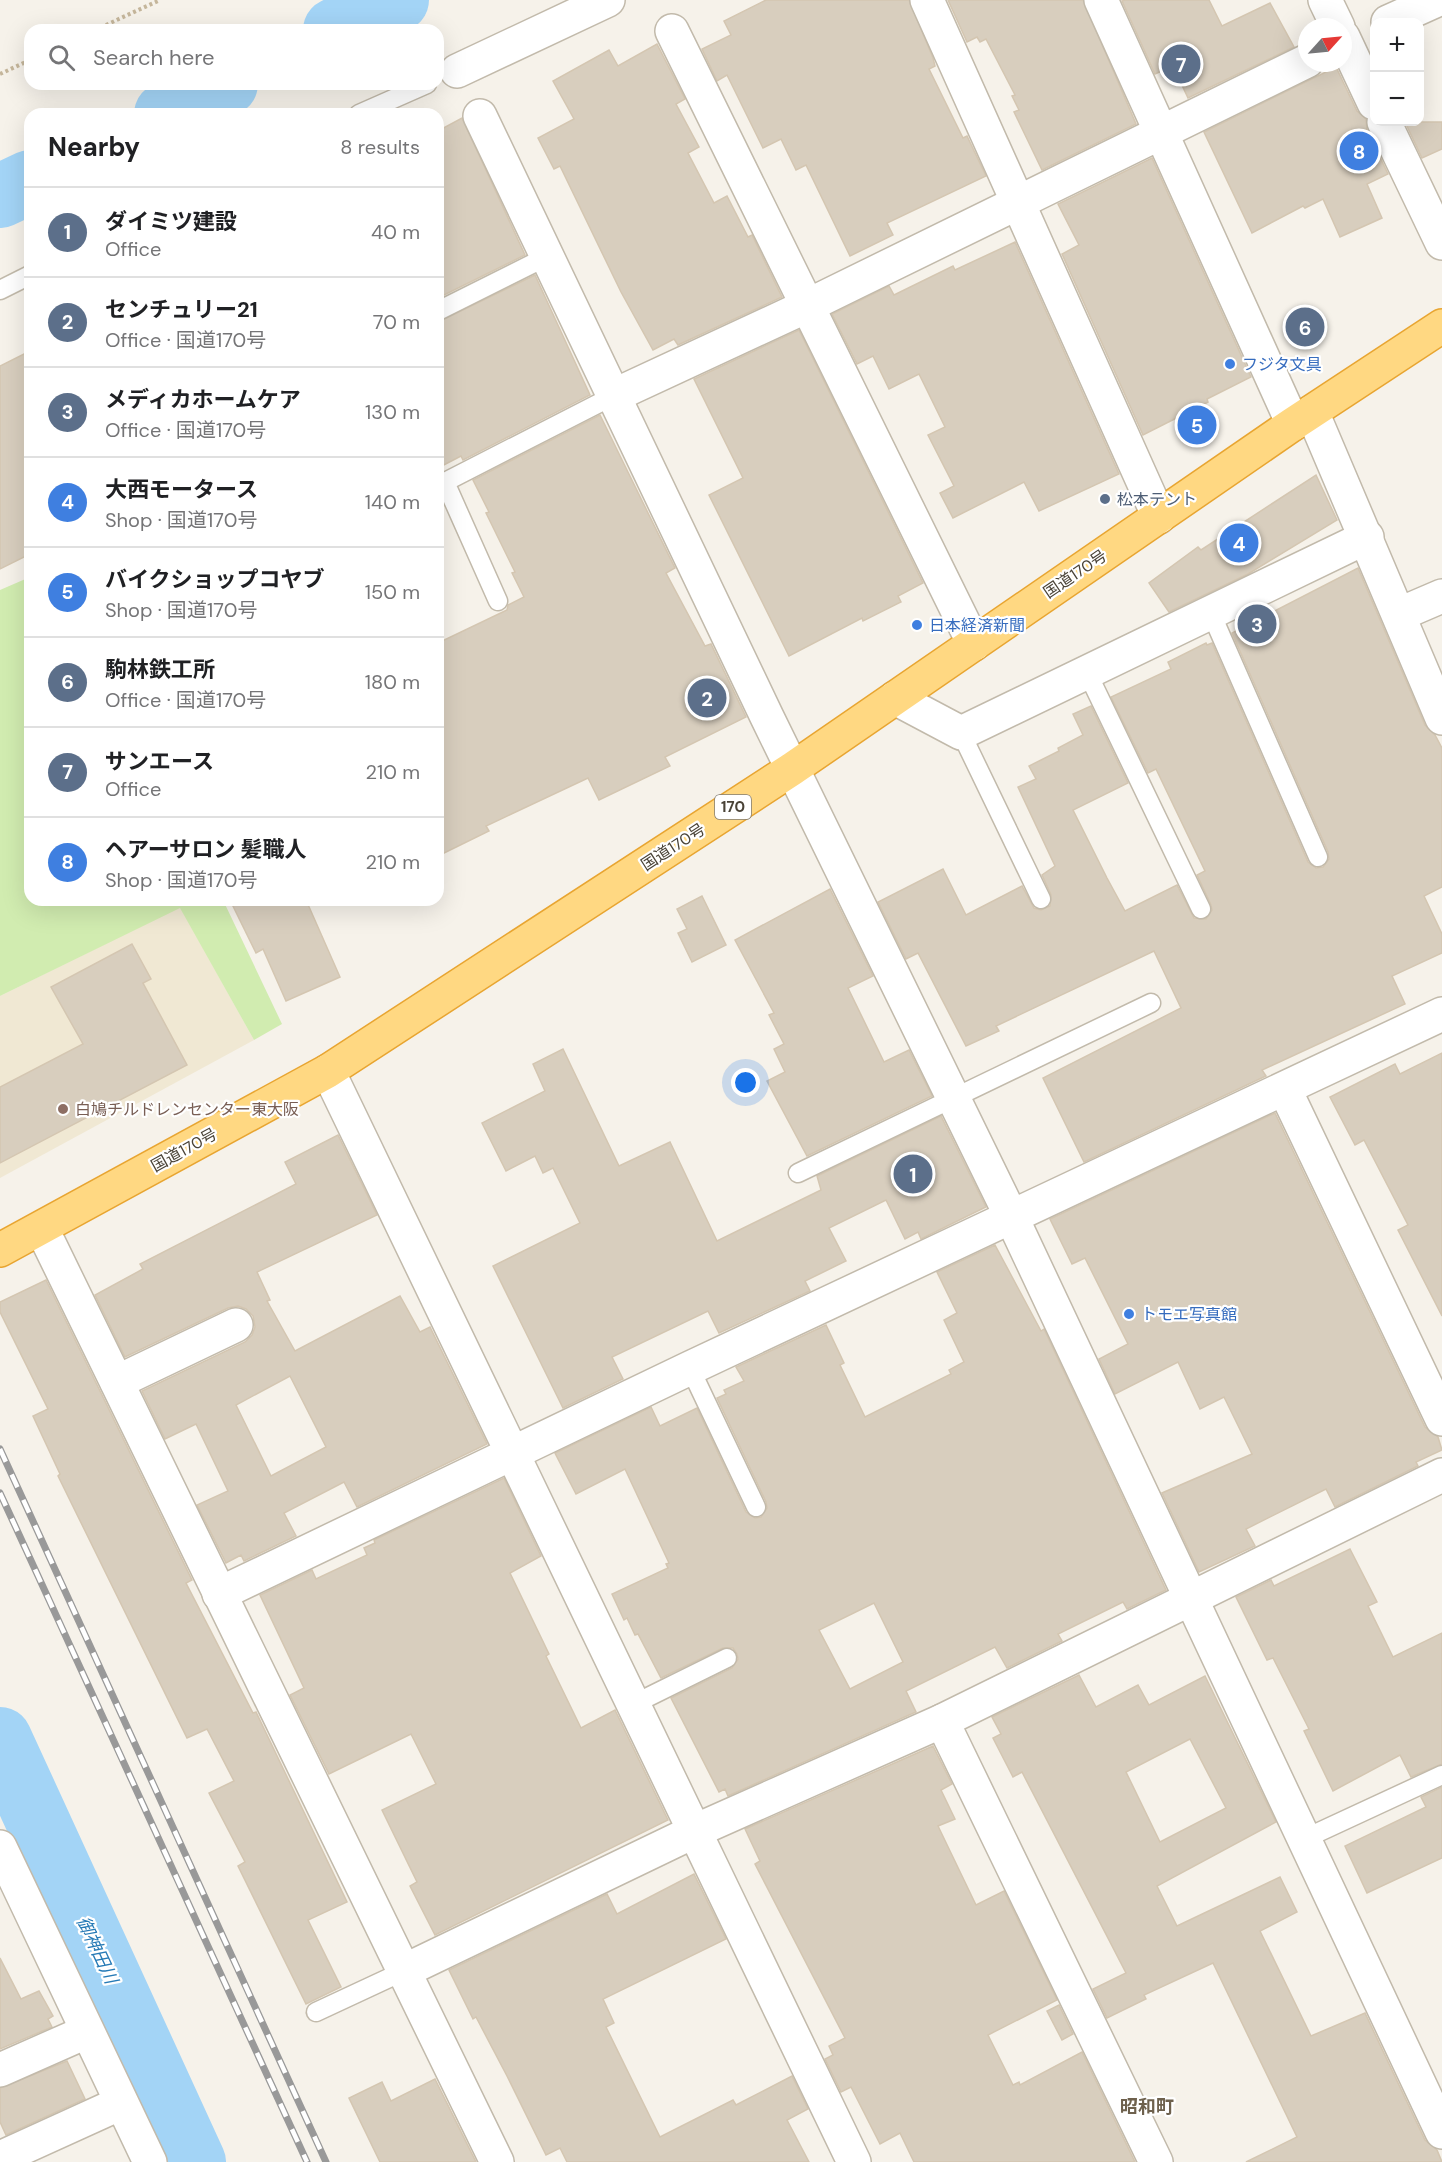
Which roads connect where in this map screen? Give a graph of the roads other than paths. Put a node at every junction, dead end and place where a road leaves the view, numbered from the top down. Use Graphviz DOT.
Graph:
graph roads {
  1 [pos="608,0"];
  2 [pos="927,0"];
  3 [pos="1101,0"];
  4 [pos="1325,0"];
  5 [pos="1437,0"];
  6 [pos="1337,18"];
  7 [pos="1397,18"];
  8 [pos="672,31"];
  9 [pos="1352,44"];
  10 [pos="1298,65"];
  11 [pos="448,75"];
  12 [pos="413,90"];
  13 [pos="1370,91"];
  14 [pos="373,108"];
  15 [pos="480,116"];
  16 [pos="1386,126"];
  17 [pos="1159,133"];
  18 [pos="1017,203"];
  19 [pos="1442,243"];
  20 [pos="546,257"];
  21 [pos="24,278"];
  22 [pos="0,290"];
  23 [pos="809,305"];
  24 [pos="444,308"];
  25 [pos="1442,326"];
  26 [pos="613,396"];
  27 [pos="1303,418"];
  28 [pos="1159,517"];
  29 [pos="1367,537"];
  30 [pos="1442,596"];
  31 [pos="498,601"];
  32 [pos="1211,613"];
  33 [pos="1400,614"];
  34 [pos="974,644"];
  35 [pos="1087,672"];
  36 [pos="896,698"];
  37 [pos="1442,718"];
  38 [pos="961,733"];
  39 [pos="792,769"];
  40 [pos="1318,857"];
  41 [pos="1041,899"];
  42 [pos="1201,909"];
  43 [pos="1151,1003"];
  44 [pos="1442,1014"];
  45 [pos="328,1071"];
  46 [pos="1285,1090"];
  47 [pos="954,1098"];
  48 [pos="798,1173"];
  49 [pos="1011,1216"];
  50 [pos="42,1229"];
  51 [pos="0,1250"];
  52 [pos="236,1325"];
  53 [pos="690,1368"];
  54 [pos="117,1382"];
  55 [pos="1442,1419"];
  56 [pos="513,1452"];
  57 [pos="1442,1475"];
  58 [pos="756,1507"];
  59 [pos="219,1594"];
  60 [pos="1191,1600"];
  61 [pos="727,1658"];
  62 [pos="634,1704"];
  63 [pos="942,1721"];
  64 [pos="1442,1774"];
  65 [pos="695,1831"];
  66 [pos="1304,1839"];
  67 [pos="0,1847"];
  68 [pos="404,1971"];
  69 [pos="316,2012"];
  70 [pos="86,2032"];
  71 [pos="0,2070"];
  72 [pos="121,2103"];
  73 [pos="1442,2132"];
  74 [pos="0,2158"];
  75 [pos="150,2162"];
  76 [pos="497,2162"];
  77 [pos="854,2162"];
  78 [pos="1156,2162"];
  1 -- 11 [label="street"];
  2 -- 18 [label="street"];
  3 -- 17 [label="street"];
  4 -- 6 [label="street"];
  5 -- 7 [label="street"];
  8 -- 23 [label="street"];
  9 -- 13 [label="street"];
  10 -- 17 [label="street"];
  12 -- 14 [label="lane"];
  15 -- 20 [label="street"];
  16 -- 19 [label="street"];
  17 -- 18 [label="street"];
  17 -- 27 [label="street"];
  18 -- 23 [label="street"];
  18 -- 28 [label="street"];
  20 -- 24 [label="lane"];
  20 -- 26 [label="street"];
  21 -- 22 [label="lane"];
  23 -- 26 [label="street"];
  23 -- 34 [label="street"];
  25 -- 27 [label="highway, 国道170号 / 170"];
  26 -- 31 [label="lane"];
  26 -- 39 [label="street"];
  27 -- 28 [label="highway, 国道170号 / 170"];
  27 -- 29 [label="street"];
  28 -- 34 [label="highway, 国道170号 / 170"];
  29 -- 32 [label="street"];
  29 -- 33 [label="street"];
  30 -- 33 [label="street"];
  32 -- 35 [label="street"];
  32 -- 40 [label="lane"];
  33 -- 37 [label="street"];
  34 -- 36 [label="highway, 国道170号 / 170"];
  35 -- 38 [label="street"];
  35 -- 42 [label="lane"];
  36 -- 38 [label="street"];
  36 -- 39 [label="highway, 国道170号 / 170"];
  38 -- 41 [label="lane"];
  39 -- 45 [label="highway, 国道170号 / 170"];
  39 -- 47 [label="street"];
  43 -- 47 [label="lane"];
  44 -- 46 [label="street"];
  45 -- 50 [label="highway, 国道170号 / 170"];
  45 -- 56 [label="street"];
  46 -- 49 [label="street"];
  46 -- 55 [label="street"];
  47 -- 48 [label="lane"];
  47 -- 49 [label="street"];
  49 -- 53 [label="street"];
  49 -- 60 [label="street"];
  50 -- 51 [label="highway, 国道170号 / 170"];
  50 -- 54 [label="street"];
  52 -- 54 [label="street"];
  53 -- 56 [label="street"];
  53 -- 58 [label="lane"];
  54 -- 59 [label="street"];
  56 -- 59 [label="street"];
  56 -- 62 [label="street"];
  57 -- 60 [label="street"];
  59 -- 68 [label="street"];
  60 -- 63 [label="street"];
  60 -- 66 [label="street"];
  61 -- 62 [label="lane"];
  62 -- 65 [label="street"];
  63 -- 65 [label="street"];
  63 -- 78 [label="street"];
  64 -- 66 [label="lane"];
  65 -- 68 [label="street"];
  65 -- 77 [label="street"];
  66 -- 73 [label="street"];
  67 -- 70 [label="street"];
  68 -- 69 [label="lane"];
  68 -- 76 [label="street"];
  70 -- 71 [label="street"];
  70 -- 72 [label="street"];
  72 -- 74 [label="street"];
  72 -- 75 [label="street"];
}
